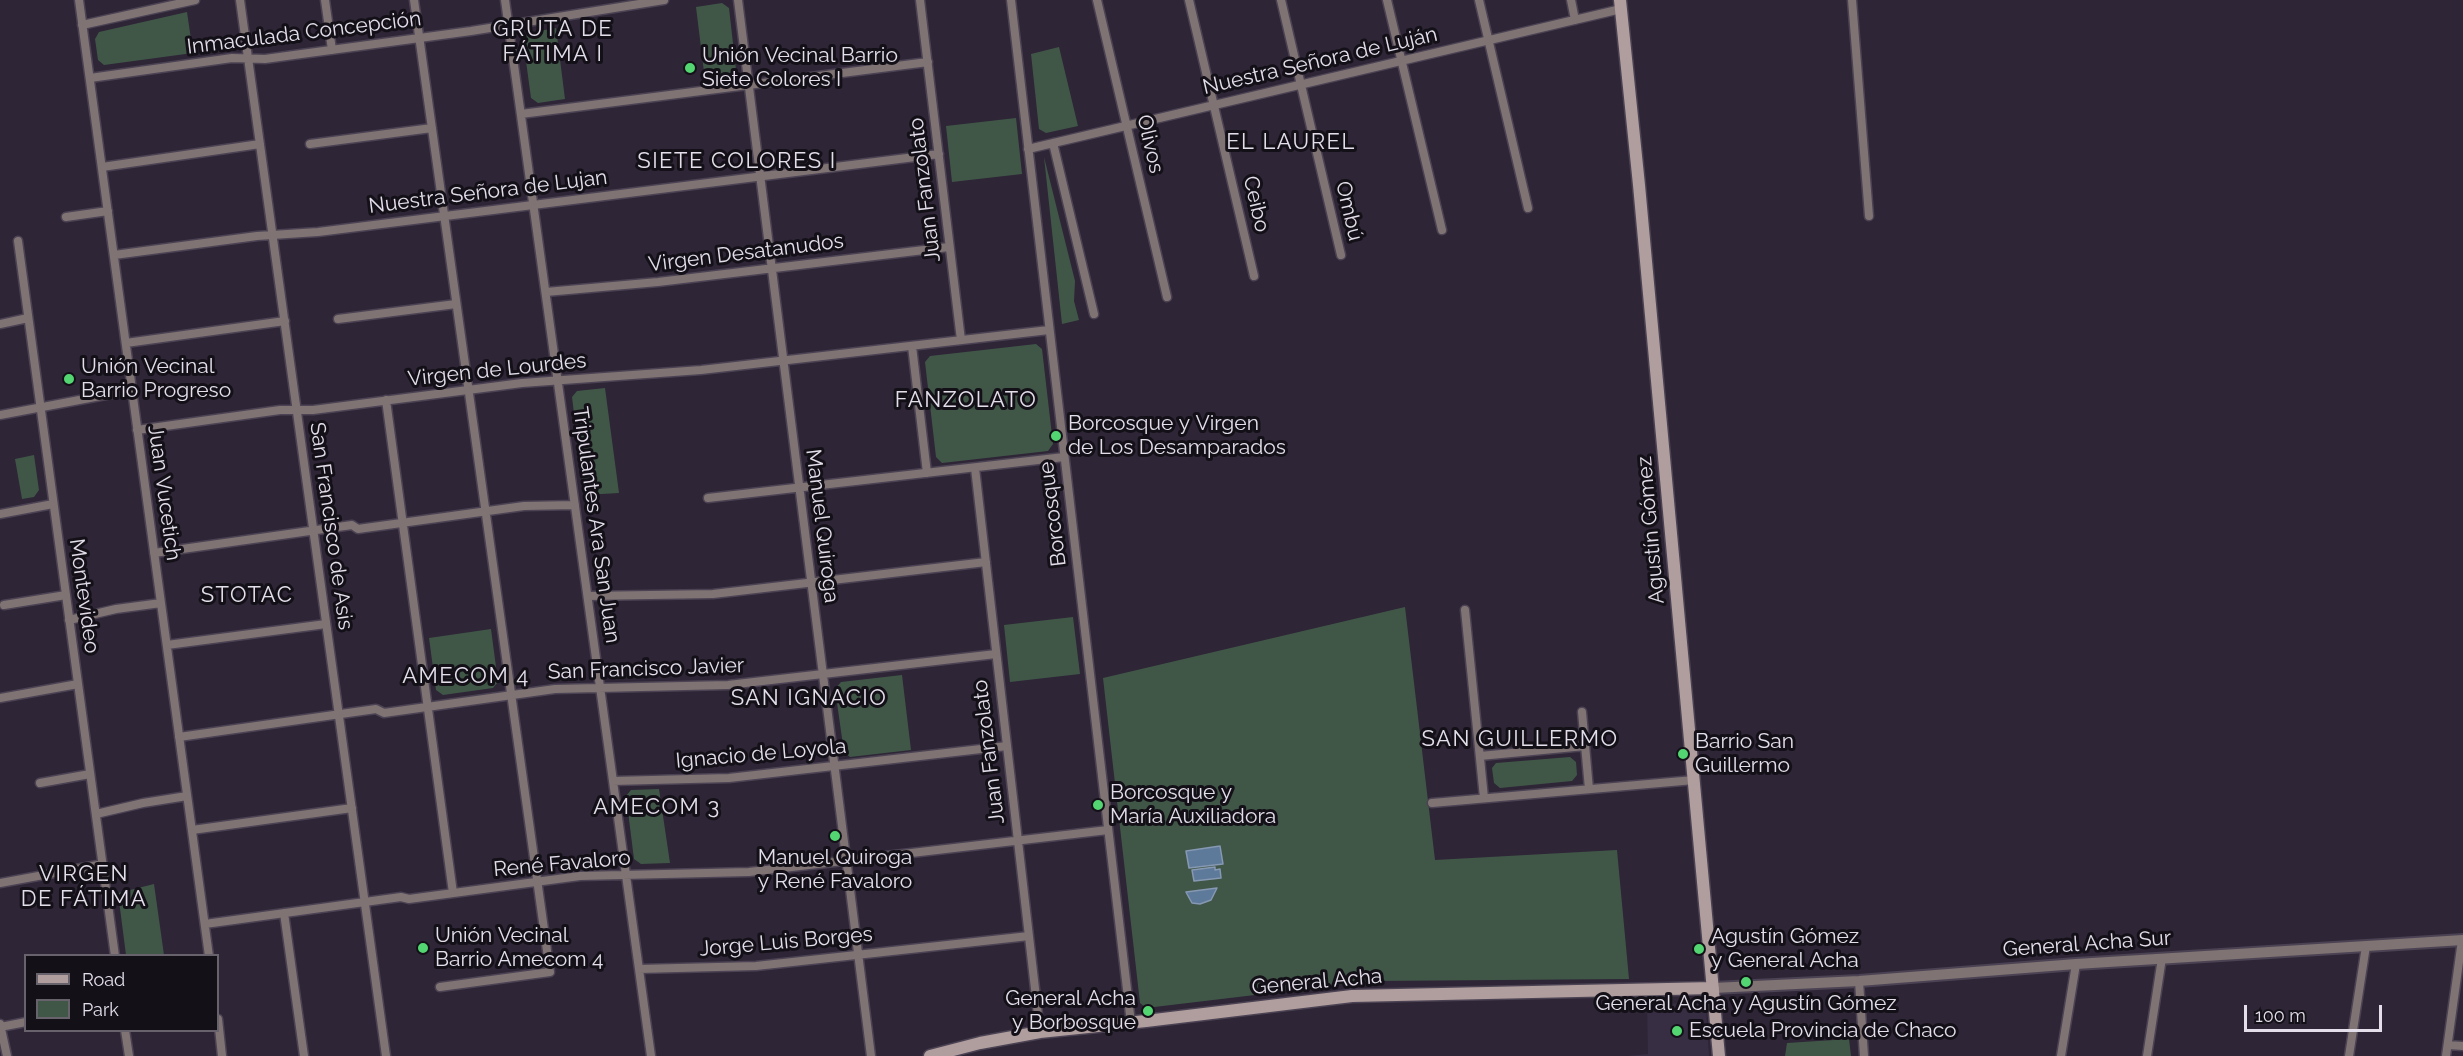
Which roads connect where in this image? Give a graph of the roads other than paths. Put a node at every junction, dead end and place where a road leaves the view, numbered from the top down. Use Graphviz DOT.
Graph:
graph roads {
  1 [pos="79,0"];
  2 [pos="195,0"];
  3 [pos="240,0"];
  4 [pos="325,0"];
  5 [pos="414,0"];
  6 [pos="505,0"];
  7 [pos="664,0"];
  8 [pos="738,0"];
  9 [pos="920,0"];
  10 [pos="1011,0"];
  11 [pos="1097,0"];
  12 [pos="1189,0"];
  13 [pos="1281,0"];
  14 [pos="1387,0"];
  15 [pos="1479,0"];
  16 [pos="1571,0"];
  17 [pos="1852,0"];
  18 [pos="1620,4"];
  19 [pos="1575,20"];
  20 [pos="82,25"];
  21 [pos="508,25"];
  22 [pos="419,38"];
  23 [pos="1489,40"];
  24 [pos="332,50"];
  25 [pos="249,59"];
  26 [pos="1402,61"];
  27 [pos="928,62"];
  28 [pos="90,78"];
  29 [pos="749,85"];
  30 [pos="1301,85"];
  31 [pos="1214,105"];
  32 [pos="521,114"];
  33 [pos="1127,126"];
  34 [pos="432,128"];
  35 [pos="1053,143"];
  36 [pos="260,144"];
  37 [pos="310,144"];
  38 [pos="1028,149"];
  39 [pos="939,154"];
  40 [pos="102,166"];
  41 [pos="760,177"];
  42 [pos="533,204"];
  43 [pos="1528,208"];
  44 [pos="108,211"];
  45 [pos="444,215"];
  46 [pos="1869,216"];
  47 [pos="66,217"];
  48 [pos="1442,230"];
  49 [pos="273,235"];
  50 [pos="18,241"];
  51 [pos="950,246"];
  52 [pos="114,255"];
  53 [pos="1341,255"];
  54 [pos="772,268"];
  55 [pos="1254,276"];
  56 [pos="546,292"];
  57 [pos="1167,297"];
  58 [pos="456,304"];
  59 [pos="1094,314"];
  60 [pos="28,318"];
  61 [pos="338,319"];
  62 [pos="285,321"];
  63 [pos="0,324"];
  64 [pos="1049,330"];
  65 [pos="961,340"];
  66 [pos="126,343"];
  67 [pos="912,346"];
  68 [pos="783,361"];
  69 [pos="558,381"];
  70 [pos="132,390"];
  71 [pos="468,390"];
  72 [pos="386,400"];
  73 [pos="40,407"];
  74 [pos="297,410"];
  75 [pos="0,416"];
  76 [pos="137,430"];
  77 [pos="1065,458"];
  78 [pos="975,468"];
  79 [pos="927,473"];
  80 [pos="799,488"];
  81 [pos="708,498"];
  82 [pos="53,504"];
  83 [pos="576,505"];
  84 [pos="485,511"];
  85 [pos="0,514"];
  86 [pos="403,523"];
  87 [pos="313,531"];
  88 [pos="154,553"];
  89 [pos="986,562"];
  90 [pos="811,582"];
  91 [pos="66,595"];
  92 [pos="588,596"];
  93 [pos="161,603"];
  94 [pos="4,605"];
  95 [pos="1465,610"];
  96 [pos="69,620"];
  97 [pos="326,624"];
  98 [pos="167,645"];
  99 [pos="996,654"];
  100 [pos="823,674"];
  101 [pos="78,684"];
  102 [pos="600,688"];
  103 [pos="511,695"];
  104 [pos="0,698"];
  105 [pos="428,707"];
  106 [pos="1582,712"];
  107 [pos="339,715"];
  108 [pos="179,737"];
  109 [pos="1585,746"];
  110 [pos="1007,747"];
  111 [pos="1480,756"];
  112 [pos="834,766"];
  113 [pos="90,774"];
  114 [pos="1694,780"];
  115 [pos="613,781"];
  116 [pos="40,783"];
  117 [pos="1589,789"];
  118 [pos="187,796"];
  119 [pos="1485,798"];
  120 [pos="1432,803"];
  121 [pos="352,808"];
  122 [pos="96,814"];
  123 [pos="192,830"];
  124 [pos="1108,830"];
  125 [pos="1018,841"];
  126 [pos="846,860"];
  127 [pos="102,864"];
  128 [pos="626,874"];
  129 [pos="537,881"];
  130 [pos="0,883"];
  131 [pos="453,893"];
  132 [pos="364,902"];
  133 [pos="284,913"];
  134 [pos="205,924"];
  135 [pos="1029,936"];
  136 [pos="2463,940"];
  137 [pos="2366,946"];
  138 [pos="115,954"];
  139 [pos="209,954"];
  140 [pos="858,955"];
  141 [pos="2162,958"];
  142 [pos="2076,964"];
  143 [pos="639,969"];
  144 [pos="1859,981"];
  145 [pos="440,987"];
  146 [pos="1713,988"];
  147 [pos="24,1022"];
  148 [pos="1131,1023"];
  149 [pos="0,1026"];
  150 [pos="219,1028"];
  151 [pos="125,1032"];
  152 [pos="1040,1032"];
  153 [pos="2448,1044"];
  154 [pos="2463,1046"];
  155 [pos="7,1056"];
  156 [pos="129,1056"];
  157 [pos="222,1056"];
  158 [pos="304,1056"];
  159 [pos="386,1056"];
  160 [pos="651,1056"];
  161 [pos="871,1056"];
  162 [pos="930,1056"];
  163 [pos="1719,1056"];
  164 [pos="1864,1056"];
  165 [pos="2061,1056"];
  166 [pos="2147,1056"];
  167 [pos="2349,1056"];
  168 [pos="2446,1056"];
  1 -- 20 [label="street, Juan Vucetich"];
  2 -- 20 [label="street"];
  3 -- 25 [label="street, San Francisco de Asis"];
  4 -- 24 [label="street"];
  5 -- 22 [label="street"];
  6 -- 21 [label="street, Tripulantes Ara San Juan"];
  7 -- 21 [label="street, Inmaculada Concepción"];
  8 -- 29 [label="street, Manuel Quiroga"];
  9 -- 27 [label="street, Juan Fanzolato"];
  10 -- 38 [label="street, Borcosque"];
  11 -- 33 [label="street, Olivos"];
  12 -- 31 [label="street, Ceibo"];
  13 -- 30 [label="street, Ombú"];
  14 -- 26 [label="street"];
  15 -- 23 [label="street"];
  16 -- 19 [label="street"];
  17 -- 46 [label="street"];
  18 -- 19 [label="street, Nuestra Señora de Luján"];
  18 -- 114 [label="main road, Agustín Gómez"];
  19 -- 23 [label="street, Nuestra Señora de Luján"];
  20 -- 28 [label="street, Juan Vucetich"];
  21 -- 22 [label="street, Inmaculada Concepción"];
  21 -- 32 [label="street, Tripulantes Ara San Juan"];
  22 -- 24 [label="street, Inmaculada Concepción"];
  22 -- 34 [label="street"];
  23 -- 26 [label="street, Nuestra Señora de Luján"];
  23 -- 43 [label="street"];
  24 -- 25 [label="street, Inmaculada Concepción"];
  25 -- 28 [label="street, Inmaculada Concepción"];
  25 -- 36 [label="street, San Francisco de Asis"];
  26 -- 30 [label="street, Nuestra Señora de Luján"];
  26 -- 48 [label="street"];
  27 -- 29 [label="street"];
  27 -- 39 [label="street, Juan Fanzolato"];
  28 -- 40 [label="street, Juan Vucetich"];
  29 -- 32 [label="street"];
  29 -- 41 [label="street, Manuel Quiroga"];
  30 -- 31 [label="street, Nuestra Señora de Luján"];
  30 -- 53 [label="street, Ombú"];
  31 -- 33 [label="street, Nuestra Señora de Luján"];
  31 -- 55 [label="street, Ceibo"];
  32 -- 42 [label="street, Tripulantes Ara San Juan"];
  33 -- 35 [label="street, Nuestra Señora de Luján"];
  33 -- 57 [label="street, Olivos"];
  34 -- 37 [label="street"];
  34 -- 45 [label="street"];
  35 -- 38 [label="street, Nuestra Señora de Luján"];
  35 -- 59 [label="street"];
  36 -- 40 [label="street"];
  36 -- 49 [label="street, San Francisco de Asis"];
  38 -- 64 [label="street, Borcosque"];
  39 -- 41 [label="street, Nuestra Señora de Lujan"];
  39 -- 51 [label="street, Juan Fanzolato"];
  40 -- 44 [label="street, Juan Vucetich"];
  41 -- 42 [label="street, Nuestra Señora de Lujan"];
  41 -- 54 [label="street, Manuel Quiroga"];
  42 -- 45 [label="street, Nuestra Señora de Lujan"];
  42 -- 56 [label="street, Tripulantes Ara San Juan"];
  44 -- 47 [label="street"];
  44 -- 52 [label="street, Juan Vucetich"];
  45 -- 49 [label="street, Nuestra Señora de Lujan"];
  45 -- 58 [label="street"];
  49 -- 52 [label="street, Nuestra Señora de Lujan"];
  49 -- 62 [label="street, San Francisco de Asis"];
  50 -- 60 [label="street, Montevideo"];
  51 -- 54 [label="street, Virgen Desatanudos"];
  51 -- 65 [label="street, Juan Fanzolato"];
  52 -- 66 [label="street, Juan Vucetich"];
  54 -- 56 [label="street, Virgen Desatanudos"];
  54 -- 68 [label="street, Manuel Quiroga"];
  56 -- 69 [label="street, Tripulantes Ara San Juan"];
  58 -- 61 [label="street"];
  58 -- 71 [label="street"];
  60 -- 63 [label="street"];
  60 -- 73 [label="street, Montevideo"];
  62 -- 66 [label="street"];
  62 -- 74 [label="street, San Francisco de Asis"];
  64 -- 65 [label="street, Virgen de Lourdes"];
  64 -- 77 [label="street, Borcosque"];
  65 -- 67 [label="street, Virgen de Lourdes"];
  66 -- 70 [label="street, Juan Vucetich"];
  67 -- 68 [label="street, Virgen de Lourdes"];
  67 -- 79 [label="street"];
  68 -- 69 [label="street, Virgen de Lourdes"];
  68 -- 80 [label="street, Manuel Quiroga"];
  69 -- 71 [label="street, Virgen de Lourdes"];
  69 -- 83 [label="street, Tripulantes Ara San Juan"];
  70 -- 73 [label="street"];
  70 -- 76 [label="street, Juan Vucetich"];
  71 -- 72 [label="street, Virgen de Lourdes"];
  71 -- 84 [label="street"];
  72 -- 74 [label="street, Virgen de Lourdes"];
  72 -- 86 [label="street"];
  73 -- 75 [label="street"];
  73 -- 82 [label="street, Montevideo"];
  74 -- 76 [label="street, Virgen de Lourdes"];
  74 -- 87 [label="street, San Francisco de Asis"];
  76 -- 88 [label="street, Juan Vucetich"];
  77 -- 78 [label="street"];
  77 -- 124 [label="street, Borcosque"];
  78 -- 79 [label="street"];
  78 -- 89 [label="street, Juan Fanzolato"];
  79 -- 80 [label="street"];
  80 -- 81 [label="street"];
  80 -- 90 [label="street, Manuel Quiroga"];
  82 -- 85 [label="street"];
  82 -- 91 [label="street, Montevideo"];
  83 -- 84 [label="street"];
  83 -- 92 [label="street, Tripulantes Ara San Juan"];
  84 -- 86 [label="street"];
  84 -- 103 [label="street"];
  86 -- 87 [label="street"];
  86 -- 105 [label="street"];
  87 -- 88 [label="street"];
  87 -- 97 [label="street, San Francisco de Asis"];
  88 -- 93 [label="street, Juan Vucetich"];
  89 -- 90 [label="street"];
  89 -- 99 [label="street, Juan Fanzolato"];
  90 -- 92 [label="street"];
  90 -- 100 [label="street, Manuel Quiroga"];
  91 -- 94 [label="street"];
  91 -- 96 [label="street, Montevideo"];
  92 -- 102 [label="street, Tripulantes Ara San Juan"];
  93 -- 96 [label="street"];
  93 -- 98 [label="street, Juan Vucetich"];
  95 -- 111 [label="street"];
  96 -- 101 [label="street, Montevideo"];
  97 -- 98 [label="street"];
  97 -- 107 [label="street, San Francisco de Asis"];
  98 -- 108 [label="street, Juan Vucetich"];
  99 -- 100 [label="street, San Francisco Javier"];
  99 -- 110 [label="street, Juan Fanzolato"];
  100 -- 102 [label="street, San Francisco Javier"];
  100 -- 112 [label="street, Manuel Quiroga"];
  101 -- 104 [label="street"];
  101 -- 113 [label="street, Montevideo"];
  102 -- 103 [label="street, San Francisco Javier"];
  102 -- 115 [label="street, Tripulantes Ara San Juan"];
  103 -- 105 [label="street, San Francisco Javier"];
  103 -- 129 [label="street"];
  105 -- 107 [label="street, San Francisco Javier"];
  105 -- 131 [label="street"];
  106 -- 109 [label="street"];
  107 -- 108 [label="street, San Francisco Javier"];
  107 -- 121 [label="street, San Francisco de Asis"];
  108 -- 118 [label="street, Juan Vucetich"];
  109 -- 111 [label="street"];
  109 -- 117 [label="street"];
  110 -- 112 [label="street, Ignacio de Loyola"];
  110 -- 125 [label="street, Juan Fanzolato"];
  111 -- 119 [label="street"];
  112 -- 115 [label="street, Ignacio de Loyola"];
  112 -- 126 [label="street, Manuel Quiroga"];
  113 -- 116 [label="street"];
  113 -- 122 [label="street, Montevideo"];
  114 -- 117 [label="street"];
  114 -- 146 [label="main road, Agustín Gómez"];
  115 -- 128 [label="street, Tripulantes Ara San Juan"];
  117 -- 119 [label="street"];
  118 -- 122 [label="street"];
  118 -- 123 [label="street, Juan Vucetich"];
  119 -- 120 [label="street"];
  121 -- 123 [label="street"];
  121 -- 132 [label="street, San Francisco de Asis"];
  122 -- 127 [label="street, Montevideo"];
  123 -- 134 [label="street, Juan Vucetich"];
  124 -- 125 [label="street, René Favaloro"];
  124 -- 148 [label="street, Borcosque"];
  125 -- 126 [label="street, René Favaloro"];
  125 -- 135 [label="street, Juan Fanzolato"];
  126 -- 128 [label="street, René Favaloro"];
  126 -- 140 [label="street, Manuel Quiroga"];
  127 -- 130 [label="street"];
  127 -- 138 [label="street, Montevideo"];
  128 -- 129 [label="street, René Favaloro"];
  128 -- 143 [label="street, Tripulantes Ara San Juan"];
  129 -- 131 [label="street, René Favaloro"];
  129 -- 145 [label="street"];
  131 -- 132 [label="street, René Favaloro"];
  132 -- 133 [label="street, René Favaloro"];
  132 -- 159 [label="street, San Francisco de Asis"];
  133 -- 134 [label="street, René Favaloro"];
  133 -- 158 [label="street"];
  134 -- 139 [label="street, Juan Vucetich"];
  135 -- 140 [label="street, Jorge Luis Borges"];
  135 -- 152 [label="street, Juan Fanzolato"];
  136 -- 137 [label="street, General Acha Sur"];
  136 -- 153 [label="street"];
  137 -- 141 [label="street, General Acha Sur"];
  137 -- 167 [label="street"];
  140 -- 143 [label="street, Jorge Luis Borges"];
  140 -- 161 [label="street, Manuel Quiroga"];
  141 -- 142 [label="street, General Acha Sur"];
  141 -- 166 [label="street"];
  142 -- 144 [label="street, General Acha Sur"];
  142 -- 165 [label="street"];
  143 -- 160 [label="street, Tripulantes Ara San Juan"];
  144 -- 146 [label="street, General Acha Sur"];
  144 -- 164 [label="street"];
  146 -- 148 [label="main road, General Acha"];
  146 -- 163 [label="main road, Agustín Gómez"];
  147 -- 149 [label="street"];
  148 -- 152 [label="main road, General Acha"];
  149 -- 155 [label="street"];
  150 -- 157 [label="street"];
  151 -- 156 [label="street"];
  152 -- 162 [label="main road, General Acha"];
  153 -- 154 [label="street"];
  153 -- 168 [label="street"];
}
